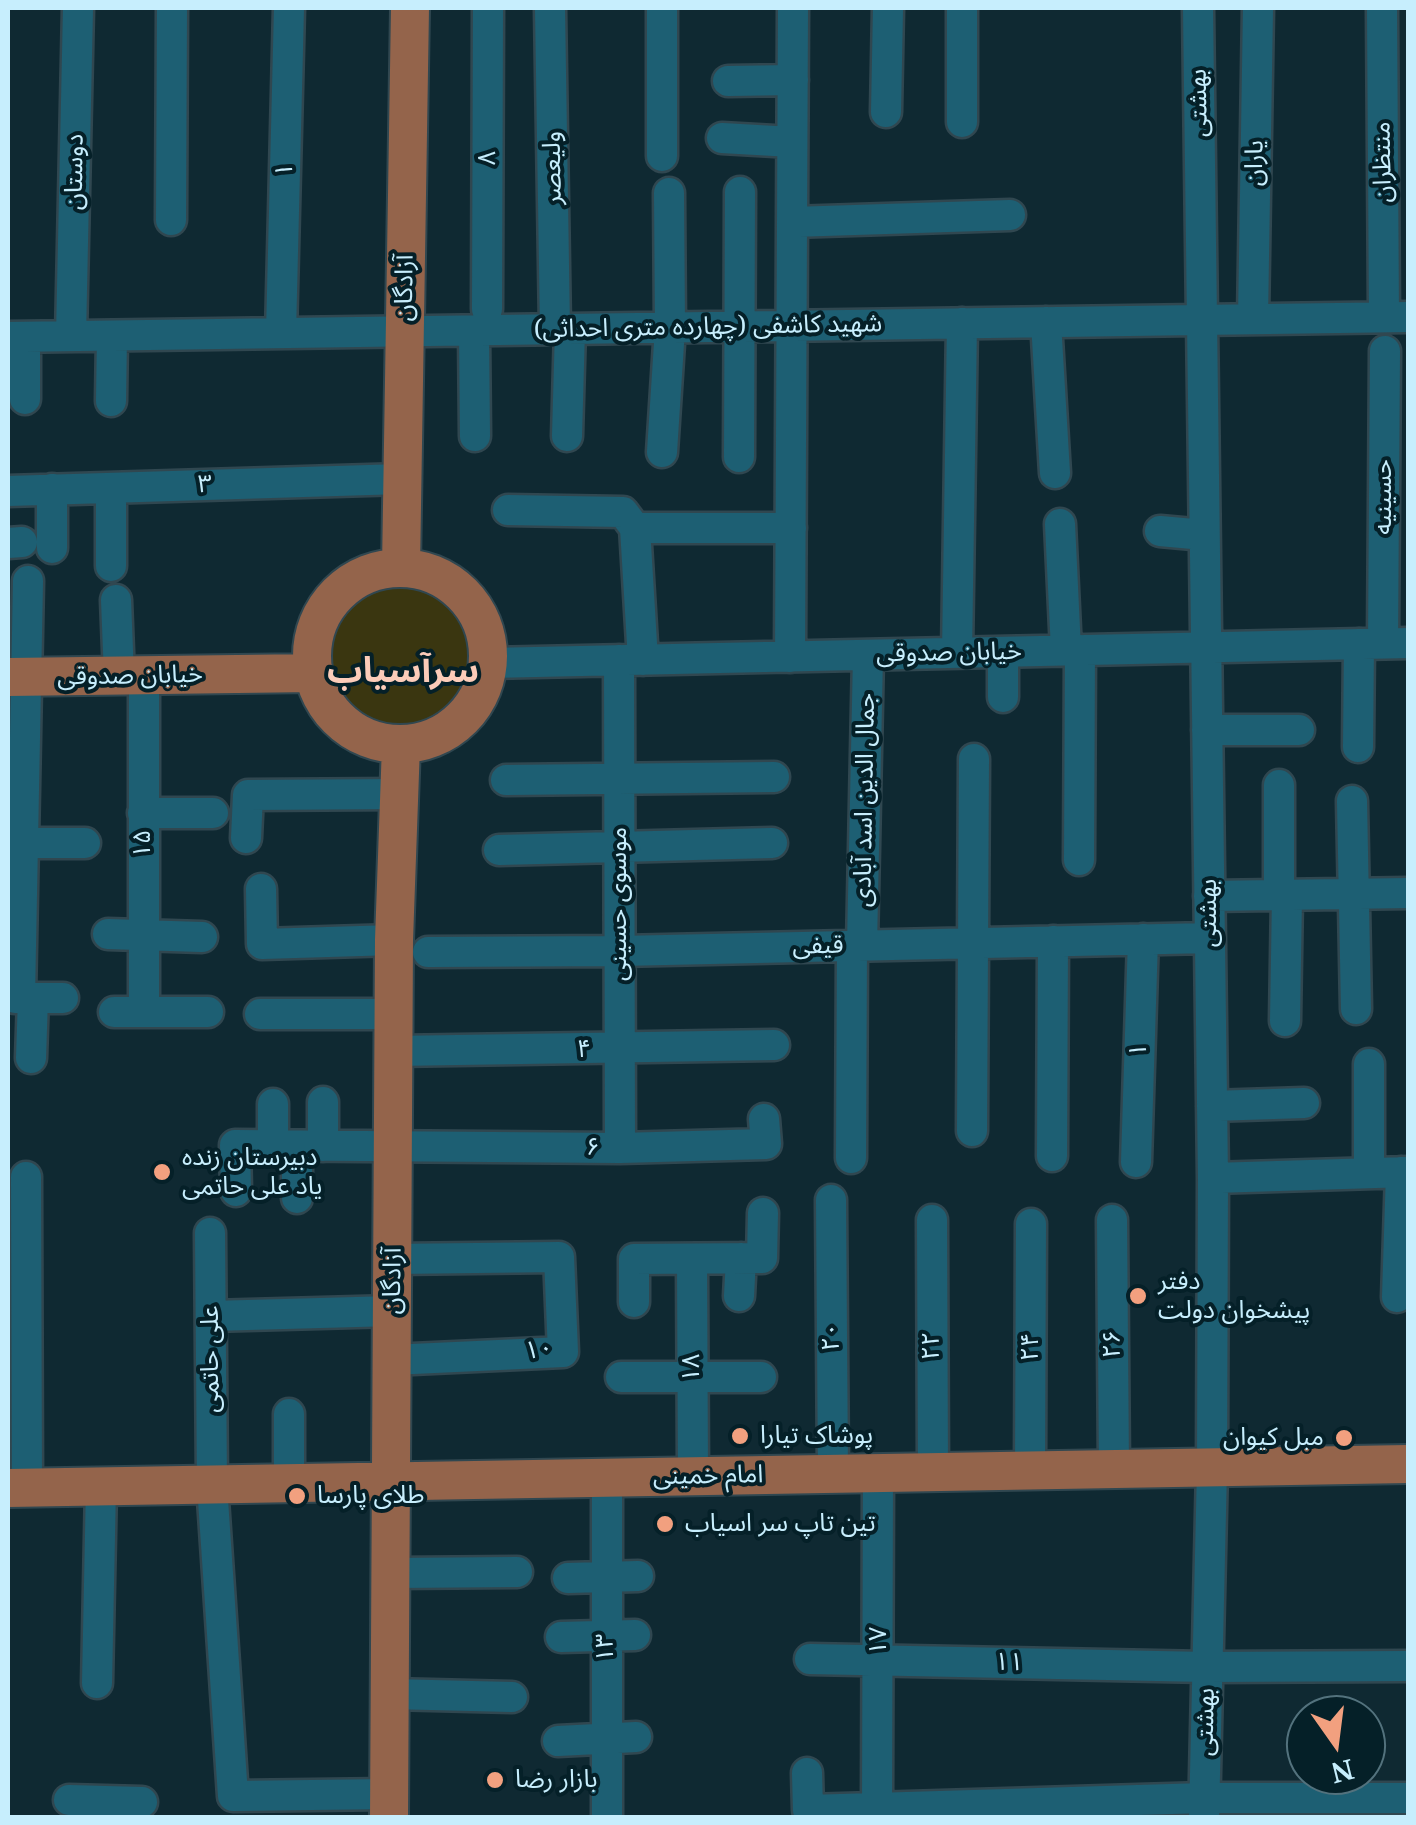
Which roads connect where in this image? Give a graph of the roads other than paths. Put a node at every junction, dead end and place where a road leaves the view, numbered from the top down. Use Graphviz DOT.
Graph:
graph roads {
  1 [pos="78,8"];
  2 [pos="172,8"];
  3 [pos="289,8"];
  4 [pos="410,8"];
  5 [pos="488,8"];
  6 [pos="550,8"];
  7 [pos="662,8"];
  8 [pos="793,8"];
  9 [pos="888,8"];
  10 [pos="962,8"];
  11 [pos="1198,8"];
  12 [pos="1258,8"];
  13 [pos="1382,8"];
  14 [pos="792,80"];
  15 [pos="728,81"];
  16 [pos="886,112"];
  17 [pos="962,122"];
  18 [pos="722,138"];
  19 [pos="792,142"];
  20 [pos="662,156"];
  21 [pos="740,192"];
  22 [pos="669,193"];
  23 [pos="1010,215"];
  24 [pos="171,220"];
  25 [pos="792,222"];
  26 [pos="1396,317"];
  27 [pos="1253,319"];
  28 [pos="480,320"];
  29 [pos="1201,320"];
  30 [pos="1046,322"];
  31 [pos="962,323"];
  32 [pos="740,326"];
  33 [pos="792,326"];
  34 [pos="670,328"];
  35 [pos="562,329"];
  36 [pos="404,332"];
  37 [pos="281,334"];
  38 [pos="71,336"];
  39 [pos="112,336"];
  40 [pos="16,337"];
  41 [pos="1385,351"];
  42 [pos="25,399"];
  43 [pos="111,402"];
  44 [pos="475,436"];
  45 [pos="567,436"];
  46 [pos="662,452"];
  47 [pos="739,458"];
  48 [pos="1056,473"];
  49 [pos="402,479"];
  50 [pos="112,488"];
  51 [pos="52,489"];
  52 [pos="8,490"];
  53 [pos="508,510"];
  54 [pos="1060,524"];
  55 [pos="635,528"];
  56 [pos="791,528"];
  57 [pos="1160,531"];
  58 [pos="1204,535"];
  59 [pos="27,544"];
  60 [pos="111,566"];
  61 [pos="401,568"];
  62 [pos="28,580"];
  63 [pos="116,600"];
  64 [pos="1384,644"];
  65 [pos="1206,647"];
  66 [pos="1073,650"];
  67 [pos="1004,652"];
  68 [pos="957,653"];
  69 [pos="868,655"];
  70 [pos="790,656"];
  71 [pos="631,660"];
  72 [pos="488,663"];
  73 [pos="313,673"];
  74 [pos="131,676"];
  75 [pos="17,677"];
  76 [pos="1002,697"];
  77 [pos="1207,730"];
  78 [pos="1299,730"];
  79 [pos="402,745"];
  80 [pos="1358,747"];
  81 [pos="974,759"];
  82 [pos="774,776"];
  83 [pos="619,778"];
  84 [pos="506,780"];
  85 [pos="1280,785"];
  86 [pos="400,794"];
  87 [pos="1352,800"];
  88 [pos="144,812"];
  89 [pos="212,814"];
  90 [pos="246,838"];
  91 [pos="86,842"];
  92 [pos="15,843"];
  93 [pos="772,843"];
  94 [pos="619,847"];
  95 [pos="499,850"];
  96 [pos="1079,860"];
  97 [pos="261,889"];
  98 [pos="1408,893"];
  99 [pos="1355,894"];
  100 [pos="1283,895"];
  101 [pos="1209,896"];
  102 [pos="108,934"];
  103 [pos="144,935"];
  104 [pos="202,936"];
  105 [pos="1209,938"];
  106 [pos="1142,939"];
  107 [pos="1052,941"];
  108 [pos="972,943"];
  109 [pos="857,945"];
  110 [pos="411,946"];
  111 [pos="620,951"];
  112 [pos="31,998"];
  113 [pos="1356,1009"];
  114 [pos="208,1012"];
  115 [pos="260,1014"];
  116 [pos="395,1014"];
  117 [pos="1285,1022"];
  118 [pos="774,1045"];
  119 [pos="620,1050"];
  120 [pos="394,1052"];
  121 [pos="31,1058"];
  122 [pos="1368,1064"];
  123 [pos="323,1102"];
  124 [pos="273,1104"];
  125 [pos="1304,1104"];
  126 [pos="1212,1106"];
  127 [pos="764,1118"];
  128 [pos="972,1132"];
  129 [pos="297,1146"];
  130 [pos="394,1147"];
  131 [pos="620,1148"];
  132 [pos="1052,1156"];
  133 [pos="851,1158"];
  134 [pos="1136,1162"];
  135 [pos="1405,1172"];
  136 [pos="1369,1174"];
  137 [pos="26,1177"];
  138 [pos="1213,1178"];
  139 [pos="236,1191"];
  140 [pos="296,1198"];
  141 [pos="831,1200"];
  142 [pos="763,1213"];
  143 [pos="932,1220"];
  144 [pos="1112,1220"];
  145 [pos="1032,1224"];
  146 [pos="210,1233"];
  147 [pos="741,1258"];
  148 [pos="394,1259"];
  149 [pos="692,1259"];
  150 [pos="739,1296"];
  151 [pos="1397,1298"];
  152 [pos="634,1302"];
  153 [pos="392,1311"];
  154 [pos="211,1316"];
  155 [pos="391,1360"];
  156 [pos="621,1376"];
  157 [pos="692,1377"];
  158 [pos="762,1377"];
  159 [pos="288,1414"];
  160 [pos="1408,1464"];
  161 [pos="1212,1468"];
  162 [pos="1114,1469"];
  163 [pos="1030,1471"];
  164 [pos="933,1472"];
  165 [pos="833,1474"];
  166 [pos="878,1474"];
  167 [pos="693,1476"];
  168 [pos="607,1478"];
  169 [pos="392,1482"];
  170 [pos="289,1483"];
  171 [pos="212,1485"];
  172 [pos="101,1486"];
  173 [pos="17,1488"];
  174 [pos="517,1572"];
  175 [pos="392,1573"];
  176 [pos="638,1576"];
  177 [pos="606,1577"];
  178 [pos="568,1578"];
  179 [pos="620,1636"];
  180 [pos="561,1637"];
  181 [pos="810,1659"];
  182 [pos="880,1660"];
  183 [pos="1408,1666"];
  184 [pos="1207,1667"];
  185 [pos="97,1683"];
  186 [pos="391,1694"];
  187 [pos="512,1696"];
  188 [pos="621,1738"];
  189 [pos="558,1740"];
  190 [pos="806,1773"];
  191 [pos="1408,1798"];
  192 [pos="69,1800"];
  193 [pos="390,1806"];
  194 [pos="123,1808"];
  195 [pos="877,1808"];
  196 [pos="1204,1808"];
  197 [pos="607,1818"];
  1 -- 38 [label="street, دوستان"];
  2 -- 24 [label="street"];
  3 -- 37 [label="street, ۱"];
  4 -- 36 [label="main road, آزادگان"];
  5 -- 28 [label="street, ۸"];
  6 -- 35 [label="street, ولیعصر"];
  7 -- 20 [label="street"];
  8 -- 14 [label="street"];
  9 -- 16 [label="street"];
  10 -- 17 [label="street"];
  11 -- 29 [label="street, بهشتی"];
  12 -- 27 [label="street, یاران"];
  13 -- 26 [label="street, منتظران"];
  14 -- 15 [label="street"];
  14 -- 19 [label="street"];
  18 -- 19 [label="street"];
  19 -- 25 [label="street"];
  21 -- 32 [label="street"];
  22 -- 34 [label="street"];
  23 -- 25 [label="street"];
  25 -- 33 [label="street"];
  26 -- 27 [label="street, شهید کاشفی (چهارده متری احداثی)"];
  27 -- 29 [label="street, شهید کاشفی (چهارده متری احداثی)"];
  28 -- 35 [label="street, شهید کاشفی (چهارده متری احداثی)"];
  28 -- 36 [label="street, شهید کاشفی (چهارده متری احداثی)"];
  28 -- 44 [label="street, ۸"];
  29 -- 30 [label="street, شهید کاشفی (چهارده متری احداثی)"];
  29 -- 58 [label="street, بهشتی"];
  30 -- 31 [label="street, شهید کاشفی (چهارده متری احداثی)"];
  30 -- 48 [label="street"];
  31 -- 33 [label="street, شهید کاشفی (چهارده متری احداثی)"];
  31 -- 68 [label="street"];
  32 -- 33 [label="street, شهید کاشفی (چهارده متری احداثی)"];
  32 -- 34 [label="street, شهید کاشفی (چهارده متری احداثی)"];
  32 -- 47 [label="street"];
  33 -- 56 [label="street"];
  34 -- 35 [label="street, شهید کاشفی (چهارده متری احداثی)"];
  34 -- 46 [label="street"];
  35 -- 45 [label="street, ولیعصر"];
  36 -- 37 [label="street, شهید کاشفی (چهارده متری احداثی)"];
  36 -- 49 [label="main road, آزادگان"];
  37 -- 39 [label="street, شهید کاشفی (چهارده متری احداثی)"];
  38 -- 39 [label="street, شهید کاشفی (چهارده متری احداثی)"];
  38 -- 40 [label="street, شهید کاشفی (چهارده متری احداثی)"];
  39 -- 43 [label="street"];
  40 -- 42 [label="street"];
  41 -- 64 [label="street, حسینیه"];
  49 -- 50 [label="street, ۳"];
  49 -- 61 [label="main road, آزادگان"];
  50 -- 51 [label="street, ۳"];
  50 -- 60 [label="street"];
  51 -- 52 [label="street, ۳"];
  51 -- 59 [label="street"];
  53 -- 55 [label="street"];
  54 -- 66 [label="street"];
  55 -- 56 [label="street"];
  55 -- 71 [label="street, موسوی حسینی"];
  56 -- 70 [label="street"];
  57 -- 58 [label="street"];
  58 -- 65 [label="street, بهشتی"];
  61 -- 72 [label="main road"];
  61 -- 73 [label="main road"];
  62 -- 75 [label="street"];
  63 -- 74 [label="street"];
  64 -- 65 [label="street, خیابان صدوقی"];
  64 -- 80 [label="street, حسینیه"];
  65 -- 66 [label="street, خیابان صدوقی"];
  65 -- 77 [label="street, بهشتی"];
  66 -- 67 [label="street, خیابان صدوقی"];
  66 -- 96 [label="street"];
  67 -- 68 [label="street, خیابان صدوقی"];
  67 -- 76 [label="street"];
  68 -- 69 [label="street, خیابان صدوقی"];
  69 -- 70 [label="street, خیابان صدوقی"];
  69 -- 109 [label="street, جمال الدین اسد آبادی"];
  70 -- 71 [label="street, خیابان صدوقی"];
  71 -- 72 [label="street, خیابان صدوقی"];
  71 -- 83 [label="street, موسوی حسینی"];
  72 -- 79 [label="main road"];
  73 -- 74 [label="main road, خیابان صدوقی"];
  73 -- 79 [label="main road"];
  74 -- 75 [label="main road, خیابان صدوقی"];
  74 -- 88 [label="street, ۱۵"];
  75 -- 92 [label="street"];
  77 -- 78 [label="street"];
  77 -- 101 [label="street, بهشتی"];
  79 -- 86 [label="main road, آزادگان"];
  81 -- 108 [label="street"];
  82 -- 83 [label="street"];
  83 -- 84 [label="street"];
  83 -- 94 [label="street, موسوی حسینی"];
  85 -- 100 [label="street"];
  86 -- 90 [label="street"];
  86 -- 110 [label="main road, آزادگان"];
  87 -- 99 [label="street"];
  88 -- 89 [label="street"];
  88 -- 103 [label="street, ۱۵"];
  91 -- 92 [label="street"];
  92 -- 112 [label="street"];
  93 -- 94 [label="street"];
  94 -- 95 [label="street"];
  94 -- 111 [label="street, موسوی حسینی"];
  97 -- 110 [label="street, قیفی"];
  98 -- 99 [label="street"];
  99 -- 100 [label="street"];
  99 -- 113 [label="street"];
  100 -- 101 [label="street"];
  100 -- 117 [label="street"];
  101 -- 105 [label="street, بهشتی"];
  102 -- 103 [label="street"];
  103 -- 104 [label="street"];
  103 -- 114 [label="street, ۱۵"];
  105 -- 106 [label="street, قیفی"];
  105 -- 126 [label="street, بهشتی"];
  106 -- 107 [label="street, قیفی"];
  106 -- 134 [label="street, ۱"];
  107 -- 108 [label="street, قیفی"];
  107 -- 132 [label="street"];
  108 -- 109 [label="street, قیفی"];
  108 -- 128 [label="street"];
  109 -- 111 [label="street, قیفی"];
  109 -- 133 [label="street, جمال الدین اسد آبادی"];
  110 -- 111 [label="street, قیفی"];
  110 -- 116 [label="main road, آزادگان"];
  111 -- 119 [label="street, موسوی حسینی"];
  112 -- 121 [label="street"];
  115 -- 116 [label="street"];
  116 -- 120 [label="main road, آزادگان"];
  118 -- 119 [label="street, ۴"];
  119 -- 120 [label="street, ۴"];
  119 -- 131 [label="street, موسوی حسینی"];
  120 -- 130 [label="main road, آزادگان"];
  122 -- 136 [label="street"];
  123 -- 129 [label="street"];
  124 -- 129 [label="street"];
  125 -- 126 [label="street"];
  126 -- 138 [label="street, بهشتی"];
  127 -- 131 [label="street, ۶"];
  129 -- 130 [label="street"];
  129 -- 139 [label="street"];
  129 -- 140 [label="street"];
  130 -- 131 [label="street, ۶"];
  130 -- 148 [label="main road, آزادگان"];
  135 -- 136 [label="street"];
  135 -- 151 [label="street"];
  136 -- 138 [label="street"];
  137 -- 173 [label="street"];
  138 -- 161 [label="street, بهشتی"];
  141 -- 165 [label="street, ۲۰"];
  142 -- 147 [label="street"];
  143 -- 164 [label="street, ۲۲"];
  144 -- 162 [label="street, ۲۶"];
  145 -- 163 [label="street, ۲۴"];
  146 -- 154 [label="street, علی حاتمی"];
  147 -- 149 [label="street"];
  147 -- 150 [label="street"];
  148 -- 153 [label="main road, آزادگان"];
  148 -- 155 [label="street, ۱۰"];
  149 -- 152 [label="street"];
  149 -- 157 [label="street, ۱۸"];
  153 -- 154 [label="street"];
  153 -- 155 [label="main road, آزادگان"];
  154 -- 171 [label="street, علی حاتمی"];
  155 -- 169 [label="main road, آزادگان"];
  156 -- 157 [label="street"];
  157 -- 158 [label="street"];
  157 -- 167 [label="street, ۱۸"];
  159 -- 170 [label="street"];
  160 -- 161 [label="main road, امام خمینی"];
  161 -- 162 [label="main road, امام خمینی"];
  161 -- 184 [label="street, بهشتی"];
  162 -- 163 [label="main road, امام خمینی"];
  163 -- 164 [label="main road, امام خمینی"];
  164 -- 166 [label="main road, امام خمینی"];
  165 -- 166 [label="main road, امام خمینی"];
  165 -- 167 [label="main road, امام خمینی"];
  166 -- 182 [label="street, ۱۷"];
  167 -- 168 [label="main road, امام خمینی"];
  168 -- 169 [label="main road, امام خمینی"];
  168 -- 177 [label="street, ۱۳"];
  169 -- 170 [label="main road, امام خمینی"];
  169 -- 175 [label="main road, آزادگان"];
  170 -- 171 [label="main road, امام خمینی"];
  171 -- 172 [label="main road, امام خمینی"];
  171 -- 193 [label="street, علی حاتمی"];
  172 -- 173 [label="main road, امام خمینی"];
  172 -- 185 [label="street"];
  174 -- 175 [label="street"];
  175 -- 186 [label="main road, آزادگان"];
  176 -- 177 [label="street"];
  177 -- 178 [label="street"];
  177 -- 179 [label="street, ۱۳"];
  179 -- 180 [label="street"];
  179 -- 188 [label="street, ۱۳"];
  181 -- 182 [label="street, ۱۱"];
  182 -- 184 [label="street, ۱۱"];
  182 -- 195 [label="street, ۱۷"];
  183 -- 184 [label="street"];
  184 -- 196 [label="street, بهشتی"];
  186 -- 187 [label="street"];
  186 -- 193 [label="main road, آزادگان"];
  188 -- 189 [label="street"];
  188 -- 197 [label="street, ۱۳"];
  190 -- 195 [label="street"];
  191 -- 196 [label="street"];
  192 -- 194 [label="street"];
  195 -- 196 [label="street"];
}
